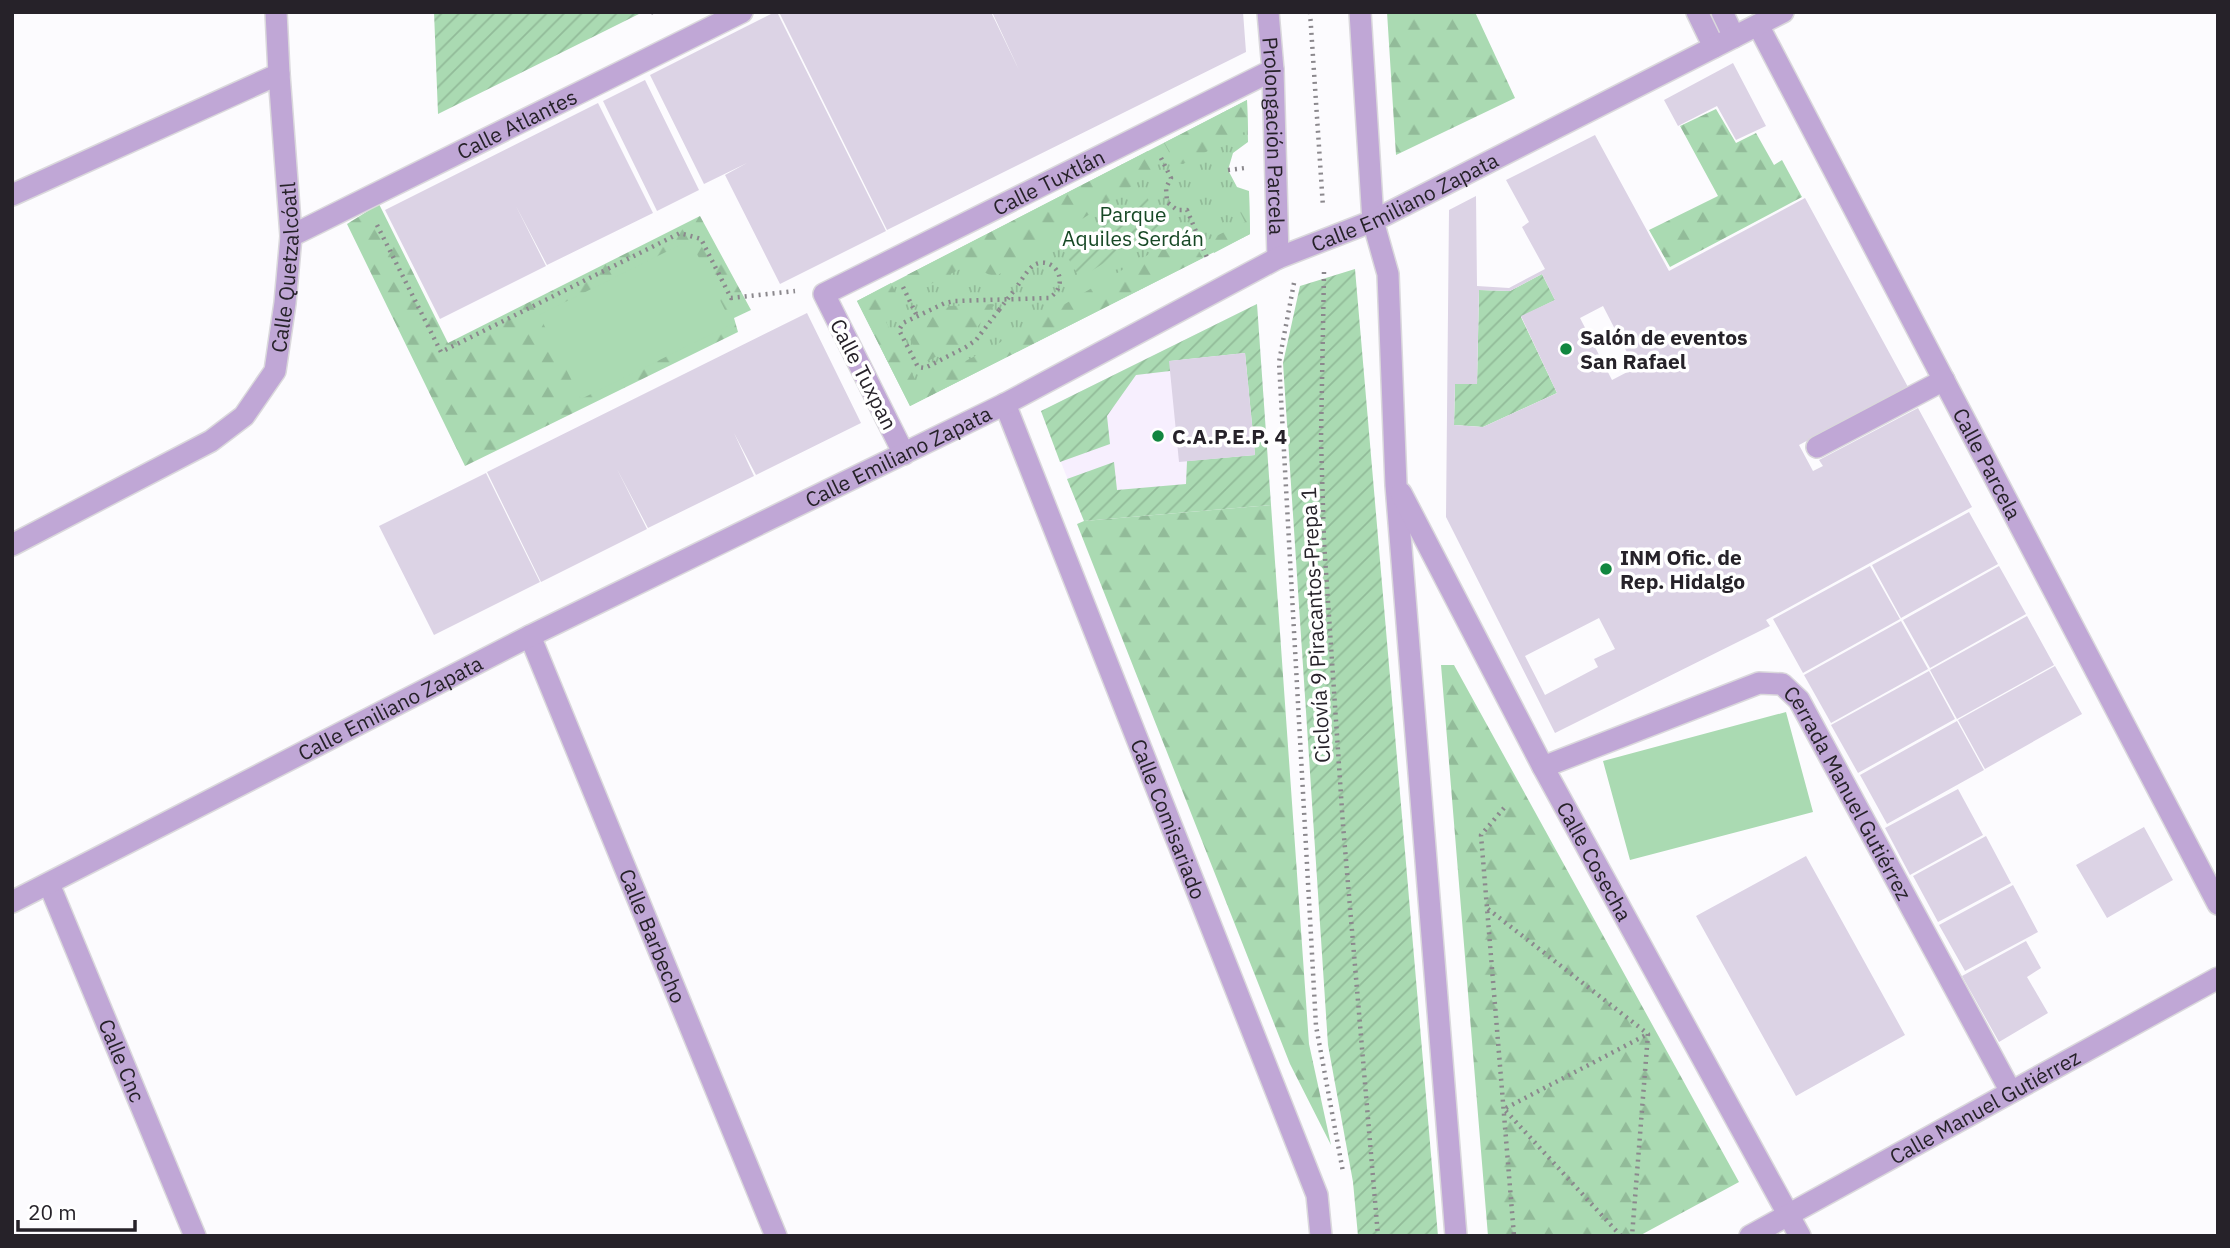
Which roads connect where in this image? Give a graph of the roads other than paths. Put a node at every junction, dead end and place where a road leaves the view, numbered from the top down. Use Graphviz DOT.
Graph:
graph roads {
  1 [pos="276,12"];
  2 [pos="742,12"];
  3 [pos="1268,12"];
  4 [pos="1360,12"];
  5 [pos="1697,12"];
  6 [pos="1722,12"];
  7 [pos="1783,12"];
  8 [pos="1758,25"];
  9 [pos="1734,37"];
  10 [pos="1714,47"];
  11 [pos="1273,70"];
  12 [pos="279,74"];
  13 [pos="12,195"];
  14 [pos="1373,221"];
  15 [pos="291,236"];
  16 [pos="1278,258"];
  17 [pos="824,294"];
  18 [pos="1944,380"];
  19 [pos="1005,404"];
  20 [pos="1817,447"];
  21 [pos="904,454"];
  22 [pos="1396,485"];
  23 [pos="12,545"];
  24 [pos="530,636"];
  25 [pos="1543,767"];
  26 [pos="49,884"];
  27 [pos="12,902"];
  28 [pos="2218,904"];
  29 [pos="2218,978"];
  30 [pos="2011,1092"];
  31 [pos="1788,1214"];
  32 [pos="195,1236"];
  33 [pos="776,1236"];
  34 [pos="1321,1236"];
  35 [pos="1456,1236"];
  36 [pos="1750,1236"];
  37 [pos="1800,1236"];
  1 -- 12 [label="street, Calle Quetzalcóatl"];
  2 -- 15 [label="street, Calle Atlantes"];
  3 -- 11 [label="street, Prolongación Parcela"];
  4 -- 14 [label="street"];
  5 -- 10 [label="street"];
  6 -- 9 [label="street"];
  7 -- 8 [label="street, Calle Emiliano Zapata"];
  8 -- 9 [label="street, Calle Emiliano Zapata"];
  8 -- 18 [label="street, Calle Parcela"];
  9 -- 10 [label="street, Calle Emiliano Zapata"];
  10 -- 14 [label="street, Calle Emiliano Zapata"];
  11 -- 16 [label="street, Prolongación Parcela"];
  11 -- 17 [label="street, Calle Tuxtlán"];
  12 -- 13 [label="street"];
  12 -- 15 [label="street, Calle Quetzalcóatl"];
  14 -- 16 [label="street, Calle Emiliano Zapata"];
  14 -- 22 [label="street"];
  15 -- 23 [label="street, Calle Quetzalcóatl"];
  16 -- 19 [label="street, Calle Emiliano Zapata"];
  17 -- 21 [label="street, Calle Tuxpan"];
  18 -- 20 [label="street"];
  18 -- 28 [label="street, Calle Parcela"];
  19 -- 21 [label="street, Calle Emiliano Zapata"];
  19 -- 34 [label="street, Calle Comisariado"];
  21 -- 24 [label="street, Calle Emiliano Zapata"];
  22 -- 25 [label="street, Calle Cosecha"];
  22 -- 35 [label="street"];
  24 -- 26 [label="street, Calle Emiliano Zapata"];
  24 -- 33 [label="street, Calle Barbecho"];
  25 -- 30 [label="street, Cerrada Manuel Gutiérrez"];
  25 -- 31 [label="street, Calle Cosecha"];
  26 -- 27 [label="street, Calle Emiliano Zapata"];
  26 -- 32 [label="street, Calle Cnc"];
  29 -- 30 [label="street, Calle Manuel Gutiérrez"];
  30 -- 31 [label="street, Calle Manuel Gutiérrez"];
  31 -- 36 [label="street, Calle Manuel Gutiérrez"];
  31 -- 37 [label="street, Calle Cosecha"];
}
